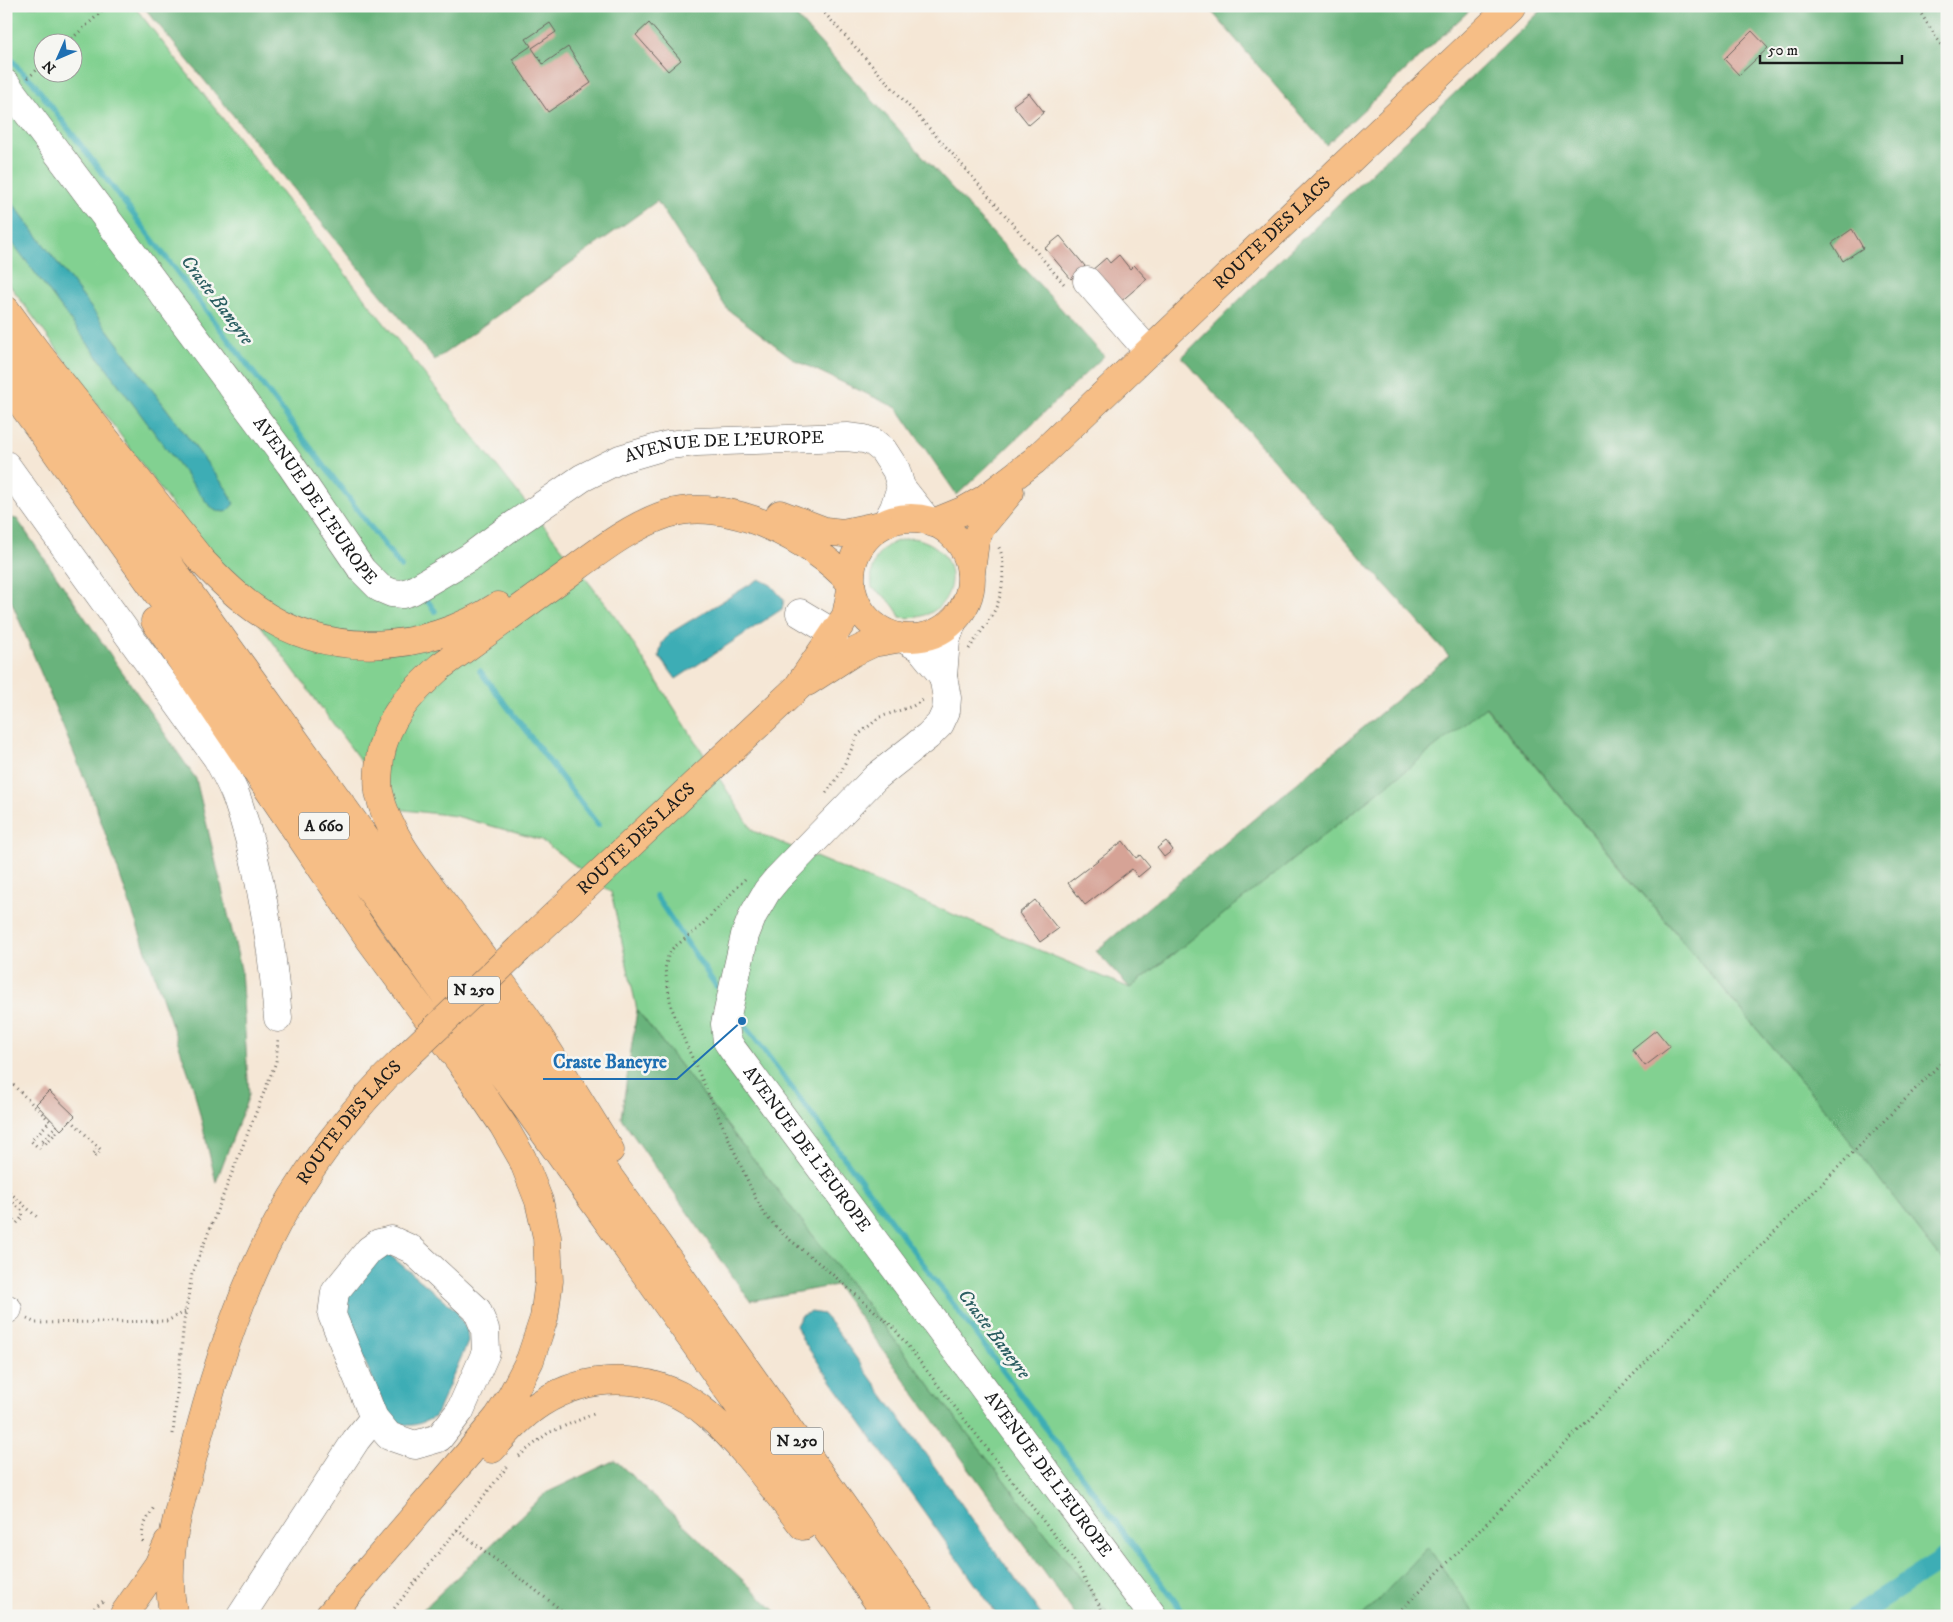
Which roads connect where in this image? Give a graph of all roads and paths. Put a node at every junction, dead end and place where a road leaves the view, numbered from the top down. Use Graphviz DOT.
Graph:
graph roads {
  1 [pos="108,6"];
  2 [pos="818,6"];
  3 [pos="1511,6"];
  4 [pos="1916,6"];
  5 [pos="79,32"];
  6 [pos="1947,54"];
  7 [pos="6,84"];
  8 [pos="1076,284"];
  9 [pos="6,310"];
  10 [pos="6,338"];
  11 [pos="1148,352"];
  12 [pos="6,383"];
  13 [pos="1034,461"];
  14 [pos="6,465"];
  15 [pos="901,486"];
  16 [pos="930,521"];
  17 [pos="884,524"];
  18 [pos="981,527"];
  19 [pos="971,573"];
  20 [pos="851,586"];
  21 [pos="800,613"];
  22 [pos="953,621"];
  23 [pos="835,634"];
  24 [pos="902,638"];
  25 [pos="968,650"];
  26 [pos="944,681"];
  27 [pos="797,688"];
  28 [pos="820,800"];
  29 [pos="747,877"];
  30 [pos="278,1018"];
  31 [pos="1947,1057"];
  32 [pos="6,1078"];
  33 [pos="71,1120"];
  34 [pos="58,1127"];
  35 [pos="95,1149"];
  36 [pos="42,1151"];
  37 [pos="6,1189"];
  38 [pos="6,1196"];
  39 [pos="10,1217"];
  40 [pos="35,1219"];
  41 [pos="673,1266"];
  42 [pos="642,1269"];
  43 [pos="7,1310"];
  44 [pos="186,1312"];
  45 [pos="596,1413"];
  46 [pos="374,1418"];
  47 [pos="173,1437"];
  48 [pos="156,1499"];
  49 [pos="174,1527"];
  50 [pos="457,1530"];
  51 [pos="144,1548"];
  52 [pos="118,1609"];
  53 [pos="88,1616"];
  54 [pos="162,1616"];
  55 [pos="174,1616"];
  56 [pos="241,1616"];
  57 [pos="329,1616"];
  58 [pos="349,1616"];
  59 [pos="388,1616"];
  60 [pos="569,1616"];
  61 [pos="873,1616"];
  62 [pos="888,1616"];
  63 [pos="922,1616"];
  64 [pos="1105,1616"];
  65 [pos="1153,1616"];
  66 [pos="1395,1616"];
  1 -- 5 [label="path"];
  2 -- 8 [label="path"];
  3 -- 11 [label="main road, ROUTE DES LACS"];
  4 -- 6 [label="path"];
  7 -- 15 [label="street, AVENUE DE L'EUROPE"];
  8 -- 11 [label="street"];
  9 -- 17 [label="main road"];
  10 -- 41 [label="main road, N 250"];
  11 -- 13 [label="main road, ROUTE DES LACS"];
  12 -- 42 [label="main road, A 660"];
  12 -- 57 [label="main road"];
  13 -- 16 [label="main road, ROUTE DES LACS"];
  13 -- 18 [label="main road, ROUTE DES LACS"];
  14 -- 30 [label="street"];
  15 -- 16 [label="street, AVENUE DE L'EUROPE"];
  15 -- 17 [label="street"];
  16 -- 17 [label="main road"];
  16 -- 19 [label="main road"];
  17 -- 20 [label="main road"];
  18 -- 19 [label="main road, ROUTE DES LACS"];
  18 -- 25 [label="path"];
  19 -- 22 [label="main road"];
  20 -- 23 [label="main road, ROUTE DES LACS"];
  20 -- 24 [label="main road"];
  20 -- 41 [label="main road"];
  21 -- 23 [label="street"];
  22 -- 24 [label="main road"];
  22 -- 26 [label="street, AVENUE DE L'EUROPE"];
  23 -- 27 [label="main road, ROUTE DES LACS"];
  24 -- 26 [label="street"];
  24 -- 27 [label="main road, ROUTE DES LACS"];
  26 -- 28 [label="path"];
  26 -- 65 [label="street, AVENUE DE L'EUROPE"];
  27 -- 49 [label="main road, ROUTE DES LACS, bridge"];
  29 -- 64 [label="path"];
  30 -- 44 [label="path"];
  31 -- 66 [label="path"];
  32 -- 36 [label="path"];
  33 -- 35 [label="path"];
  34 -- 34 [label="path"];
  37 -- 40 [label="path"];
  38 -- 39 [label="path"];
  41 -- 63 [label="main road, N 250"];
  42 -- 62 [label="main road, N 250"];
  43 -- 44 [label="path"];
  44 -- 47 [label="path"];
  45 -- 50 [label="path"];
  46 -- 46 [label="street"];
  46 -- 56 [label="street"];
  48 -- 51 [label="path"];
  49 -- 52 [label="main road, ROUTE DES LACS"];
  49 -- 55 [label="main road, ROUTE DES LACS"];
  50 -- 59 [label="path"];
  50 -- 60 [label="path"];
  52 -- 53 [label="path"];
  52 -- 54 [label="main road"];
  58 -- 61 [label="main road"];
}
